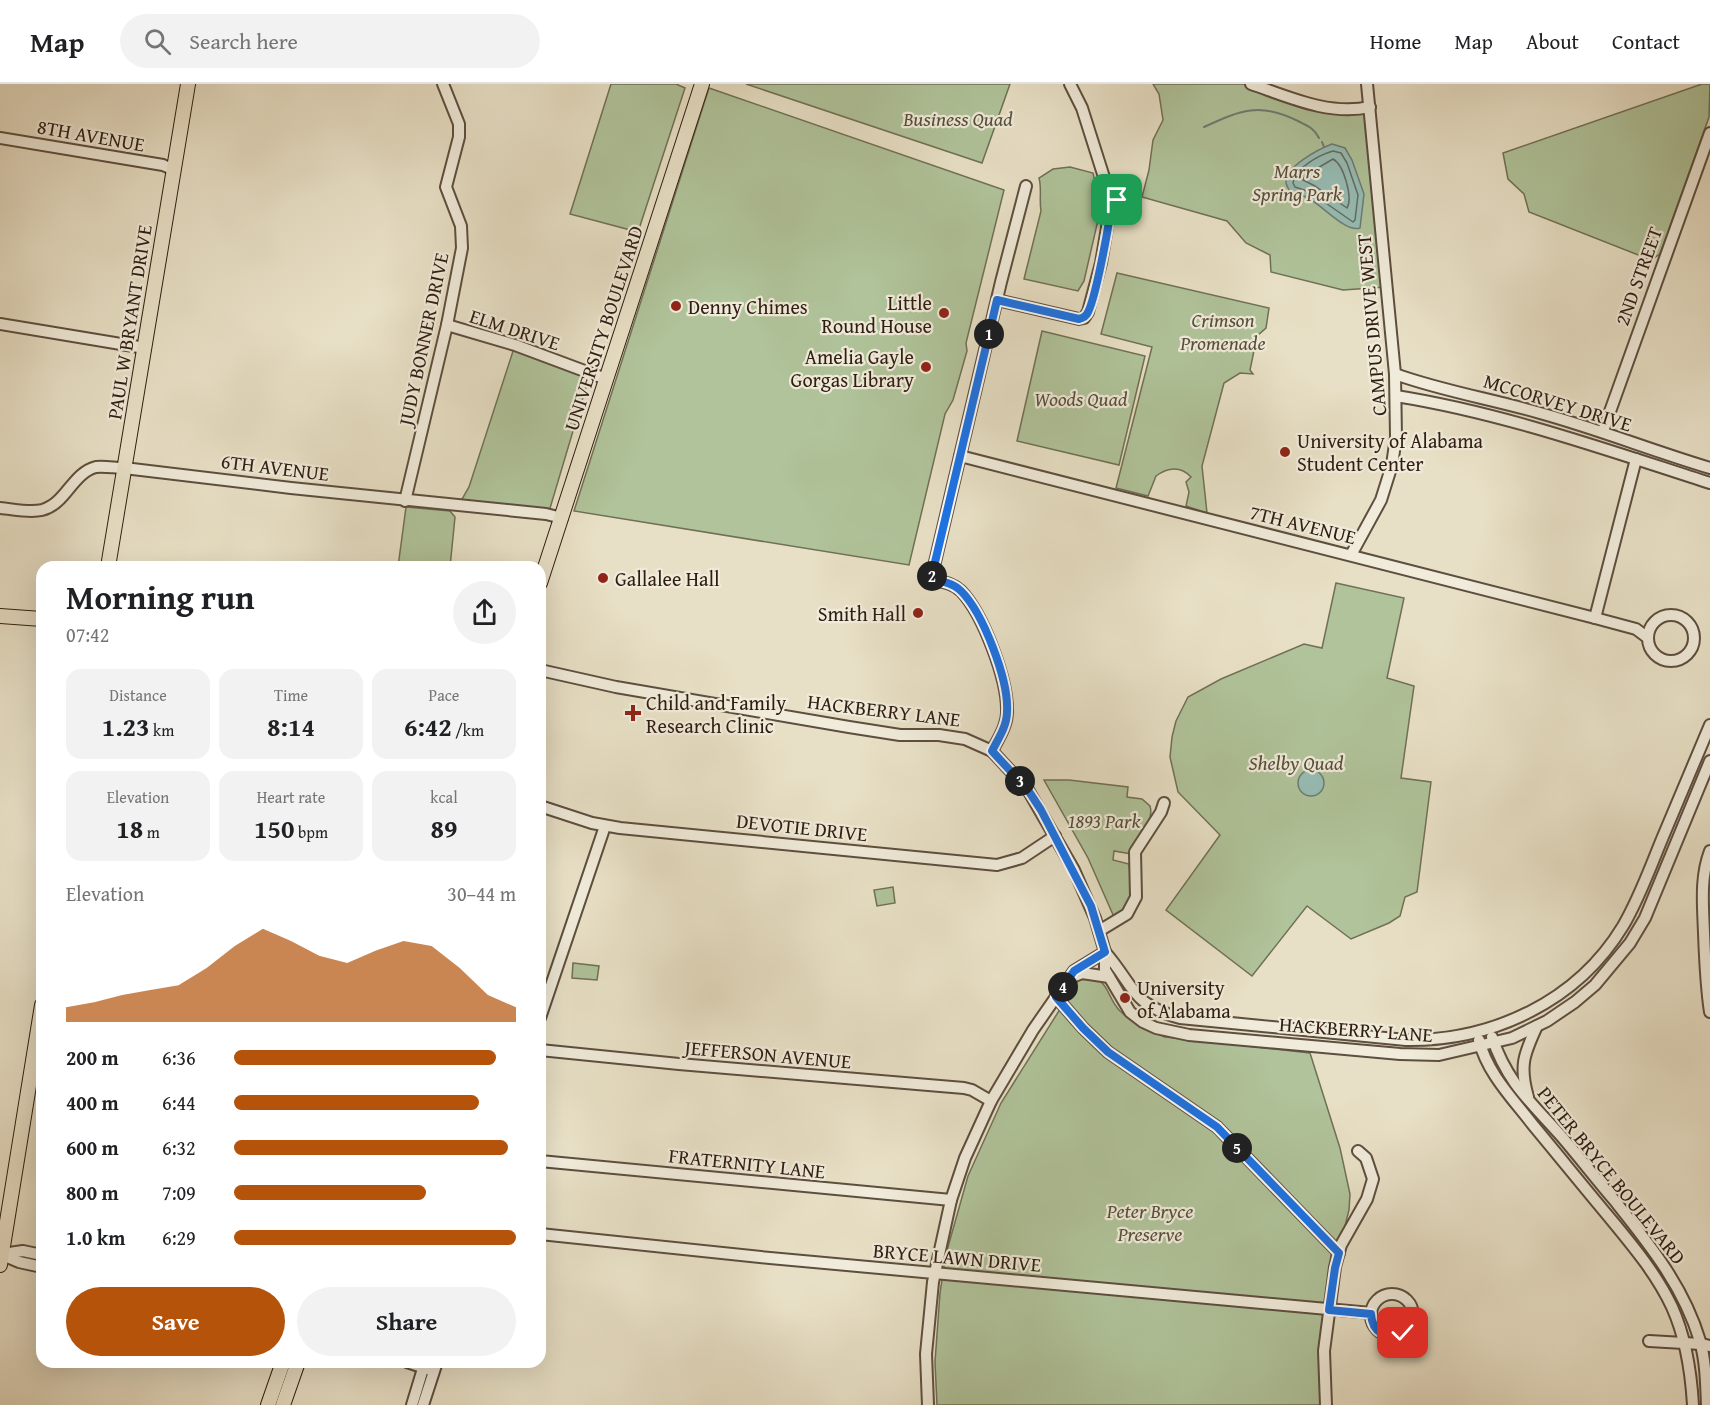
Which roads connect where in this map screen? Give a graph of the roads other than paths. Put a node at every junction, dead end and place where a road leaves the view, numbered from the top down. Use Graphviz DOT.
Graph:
graph roads {
  1 [pos="188,84"];
  2 [pos="442,84"];
  3 [pos="702,84"];
  4 [pos="1070,84"];
  5 [pos="1251,84"];
  6 [pos="1367,84"];
  7 [pos="1370,107"];
  8 [pos="1710,134"];
  9 [pos="0,138"];
  10 [pos="174,170"];
  11 [pos="1026,186"];
  12 [pos="997,300"];
  13 [pos="0,324"];
  14 [pos="447,326"];
  15 [pos="145,348"];
  16 [pos="1395,374"];
  17 [pos="606,379"];
  18 [pos="1469,394"];
  19 [pos="1396,396"];
  20 [pos="1465,410"];
  21 [pos="1603,431"];
  22 [pos="1585,443"];
  23 [pos="1664,454"];
  24 [pos="960,456"];
  25 [pos="1636,459"];
  26 [pos="124,468"];
  27 [pos="1710,468"];
  28 [pos="1710,483"];
  29 [pos="405,501"];
  30 [pos="0,508"];
  31 [pos="562,518"];
  32 [pos="1351,555"];
  33 [pos="109,561"];
  34 [pos="546,565"];
  35 [pos="0,616"];
  36 [pos="1595,618"];
  37 [pos="36,619"];
  38 [pos="1651,626"];
  39 [pos="1636,629"];
  40 [pos="1648,638"];
  41 [pos="546,671"];
  42 [pos="1710,725"];
  43 [pos="992,751"];
  44 [pos="1710,761"];
  45 [pos="1706,783"];
  46 [pos="1684,786"];
  47 [pos="1164,803"];
  48 [pos="546,808"];
  49 [pos="605,826"];
  50 [pos="1055,836"];
  51 [pos="1710,851"];
  52 [pos="1099,931"];
  53 [pos="1105,952"];
  54 [pos="1109,977"];
  55 [pos="1069,978"];
  56 [pos="1056,997"];
  57 [pos="546,1000"];
  58 [pos="1710,1012"];
  59 [pos="1537,1026"];
  60 [pos="1490,1028"];
  61 [pos="1477,1032"];
  62 [pos="36,1042"];
  63 [pos="1494,1042"];
  64 [pos="1480,1045"];
  65 [pos="546,1051"];
  66 [pos="1529,1100"];
  67 [pos="991,1101"];
  68 [pos="1358,1151"];
  69 [pos="546,1162"];
  70 [pos="951,1200"];
  71 [pos="546,1235"];
  72 [pos="1339,1253"];
  73 [pos="36,1254"];
  74 [pos="1,1258"];
  75 [pos="36,1266"];
  76 [pos="934,1274"];
  77 [pos="1329,1310"];
  78 [pos="1371,1314"];
  79 [pos="1649,1341"];
  80 [pos="1684,1343"];
  81 [pos="1705,1345"];
  82 [pos="281,1368"];
  83 [pos="296,1368"];
  84 [pos="429,1368"];
  85 [pos="430,1368"];
  86 [pos="268,1405"];
  87 [pos="283,1405"];
  88 [pos="412,1405"];
  89 [pos="423,1405"];
  90 [pos="928,1405"];
  91 [pos="1326,1405"];
  92 [pos="1693,1405"];
  93 [pos="1707,1405"];
  1 -- 10 [label="main road, PAUL W BRYANT DRIVE"];
  2 -- 14 [label="street, JUDY BONNER DRIVE"];
  3 -- 17 [label="main road, UNIVERSITY BOULEVARD"];
  4 -- 12 [label="street"];
  5 -- 7 [label="street"];
  6 -- 7 [label="street, CAMPUS DRIVE WEST"];
  7 -- 16 [label="street, CAMPUS DRIVE WEST"];
  8 -- 21 [label="street, 2ND STREET"];
  9 -- 10 [label="street, 8TH AVENUE"];
  10 -- 15 [label="main road, PAUL W BRYANT DRIVE"];
  11 -- 12 [label="street"];
  12 -- 24 [label="street"];
  13 -- 15 [label="street"];
  14 -- 17 [label="street, ELM DRIVE"];
  14 -- 29 [label="street, JUDY BONNER DRIVE"];
  15 -- 26 [label="main road, PAUL W BRYANT DRIVE"];
  16 -- 18 [label="street, MCCORVEY DRIVE"];
  16 -- 19 [label="street, CAMPUS DRIVE WEST"];
  17 -- 31 [label="main road, UNIVERSITY BOULEVARD"];
  18 -- 20 [label="street"];
  18 -- 21 [label="street, MCCORVEY DRIVE"];
  19 -- 20 [label="street, MCCORVEY DRIVE"];
  19 -- 32 [label="street, CAMPUS DRIVE WEST"];
  20 -- 22 [label="street, MCCORVEY DRIVE"];
  21 -- 22 [label="street"];
  21 -- 23 [label="street, MCCORVEY DRIVE"];
  22 -- 25 [label="street, MCCORVEY DRIVE"];
  23 -- 25 [label="street"];
  23 -- 27 [label="street, MCCORVEY DRIVE"];
  24 -- 32 [label="street, 7TH AVENUE"];
  24 -- 43 [label="street"];
  25 -- 28 [label="street, MCCORVEY DRIVE"];
  25 -- 36 [label="street"];
  26 -- 29 [label="street, 6TH AVENUE"];
  26 -- 30 [label="street, 6TH AVENUE"];
  26 -- 33 [label="main road, PAUL W BRYANT DRIVE"];
  29 -- 31 [label="street, 6TH AVENUE"];
  31 -- 34 [label="main road, UNIVERSITY BOULEVARD"];
  32 -- 36 [label="street, 7TH AVENUE"];
  35 -- 37 [label="main road"];
  36 -- 39 [label="street, 7TH AVENUE"];
  38 -- 39 [label="street, 7TH AVENUE"];
  38 -- 40 [label="street"];
  38 -- 40 [label="street, 7TH AVENUE"];
  39 -- 40 [label="street, 7TH AVENUE"];
  41 -- 43 [label="street, HACKBERRY LANE"];
  42 -- 46 [label="street, HACKBERRY LANE"];
  43 -- 50 [label="street, HACKBERRY LANE"];
  44 -- 45 [label="street, HACKBERRY LANE"];
  45 -- 46 [label="street"];
  45 -- 59 [label="street, HACKBERRY LANE"];
  46 -- 60 [label="street, HACKBERRY LANE"];
  47 -- 52 [label="street"];
  48 -- 49 [label="street, DEVOTIE DRIVE"];
  49 -- 50 [label="street, DEVOTIE DRIVE"];
  49 -- 57 [label="street"];
  50 -- 52 [label="street, HACKBERRY LANE"];
  51 -- 58 [label="street"];
  52 -- 53 [label="street, HACKBERRY LANE"];
  53 -- 54 [label="street, HACKBERRY LANE"];
  53 -- 55 [label="street"];
  53 -- 61 [label="street, HACKBERRY LANE"];
  54 -- 55 [label="street"];
  54 -- 64 [label="street, HACKBERRY LANE"];
  55 -- 56 [label="street"];
  56 -- 67 [label="street"];
  56 -- 72 [label="street"];
  59 -- 63 [label="street, HACKBERRY LANE"];
  59 -- 66 [label="street"];
  60 -- 61 [label="street, HACKBERRY LANE"];
  60 -- 63 [label="street, PETER BRYCE BOULEVARD"];
  61 -- 64 [label="street, PETER BRYCE BOULEVARD"];
  62 -- 74 [label="main road"];
  63 -- 64 [label="street, HACKBERRY LANE"];
  63 -- 66 [label="street, PETER BRYCE BOULEVARD"];
  64 -- 80 [label="street, PETER BRYCE BOULEVARD"];
  65 -- 67 [label="street, JEFFERSON AVENUE"];
  66 -- 81 [label="street, PETER BRYCE BOULEVARD"];
  67 -- 70 [label="street"];
  68 -- 72 [label="street"];
  69 -- 70 [label="street, FRATERNITY LANE"];
  70 -- 76 [label="street"];
  71 -- 76 [label="street, BRYCE LAWN DRIVE"];
  72 -- 77 [label="street"];
  73 -- 74 [label="street"];
  74 -- 75 [label="street"];
  76 -- 77 [label="street, BRYCE LAWN DRIVE"];
  76 -- 90 [label="street"];
  77 -- 78 [label="street, BRYCE LAWN DRIVE"];
  77 -- 91 [label="street"];
  78 -- 78 [label="street"];
  79 -- 80 [label="street"];
  80 -- 81 [label="street"];
  80 -- 92 [label="street, PETER BRYCE BOULEVARD"];
  81 -- 93 [label="street, PETER BRYCE BOULEVARD"];
  82 -- 86 [label="main road"];
  83 -- 87 [label="main road"];
  84 -- 88 [label="street"];
  85 -- 89 [label="street"];
}
